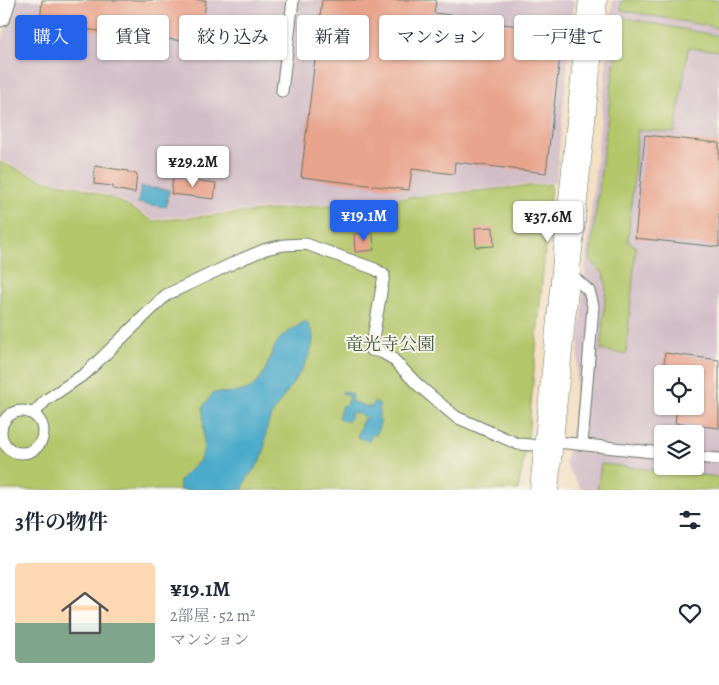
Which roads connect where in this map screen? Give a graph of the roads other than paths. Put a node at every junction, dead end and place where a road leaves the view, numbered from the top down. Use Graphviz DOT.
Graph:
graph roads {
  1 [pos="5,0"];
  2 [pos="293,0"];
  3 [pos="593,0"];
  4 [pos="0,16"];
  5 [pos="282,91"];
  6 [pos="566,270"];
  7 [pos="33,414"];
  8 [pos="2,418"];
  9 [pos="1,439"];
  10 [pos="540,443"];
  11 [pos="582,444"];
  12 [pos="654,452"];
  13 [pos="704,457"];
  14 [pos="719,459"];
  15 [pos="544,490"];
  1 -- 4 [label="street"];
  2 -- 5 [label="lane"];
  3 -- 6 [label="street"];
  6 -- 10 [label="street"];
  6 -- 11 [label="lane"];
  7 -- 8 [label="lane"];
  7 -- 9 [label="lane"];
  7 -- 10 [label="lane"];
  8 -- 9 [label="lane"];
  10 -- 11 [label="lane"];
  10 -- 15 [label="street"];
  11 -- 12 [label="lane"];
  13 -- 14 [label="lane"];
}
